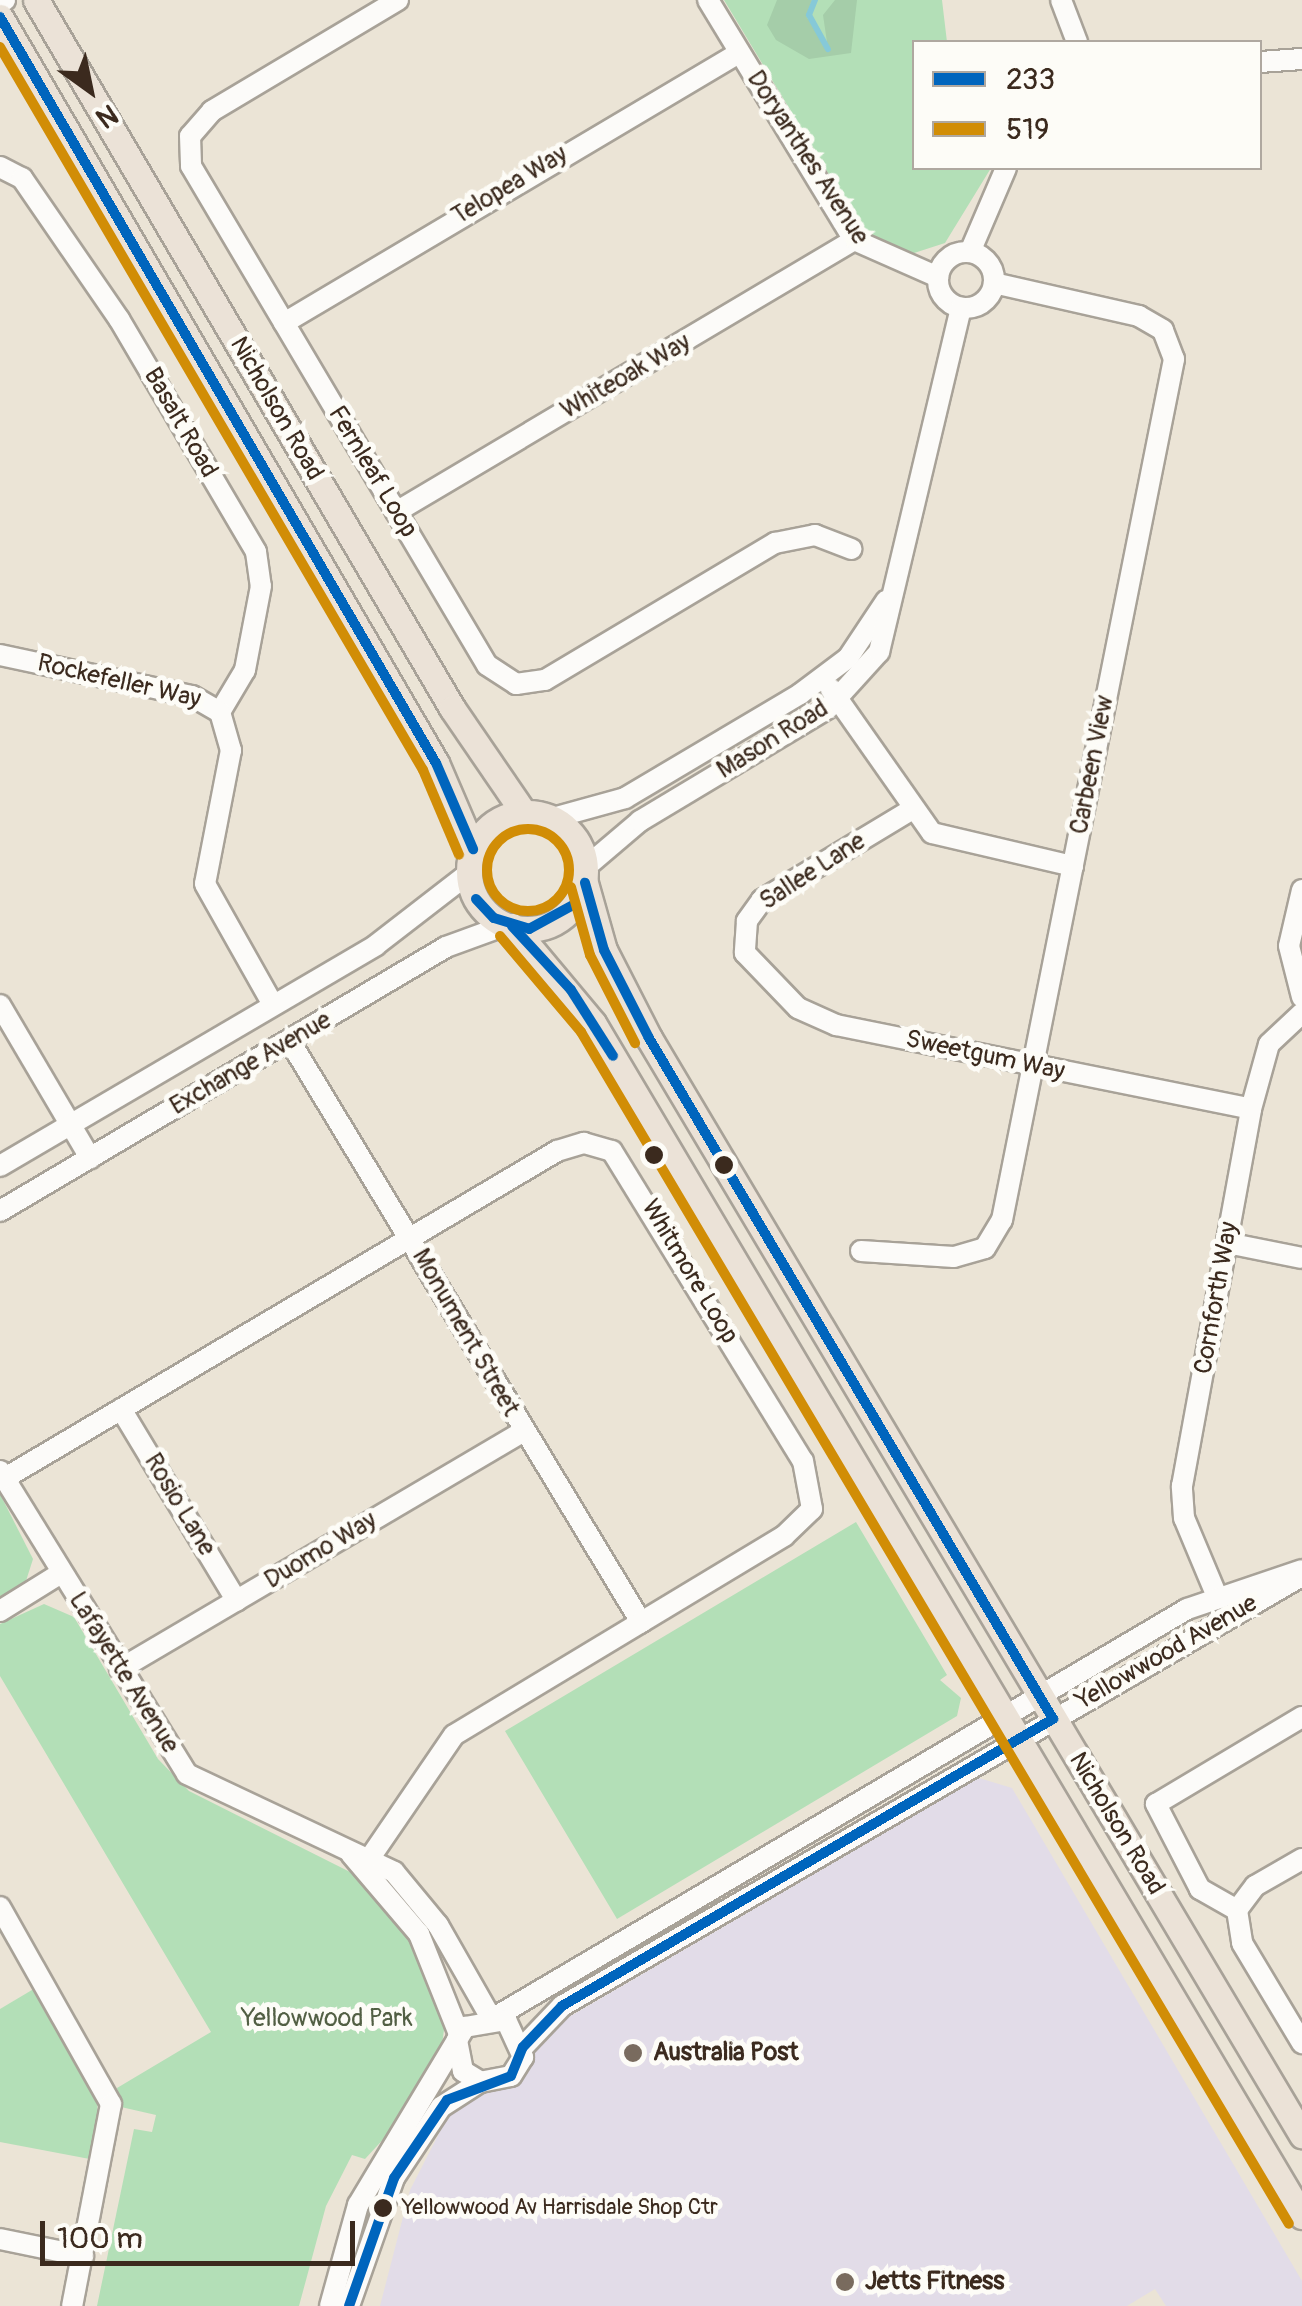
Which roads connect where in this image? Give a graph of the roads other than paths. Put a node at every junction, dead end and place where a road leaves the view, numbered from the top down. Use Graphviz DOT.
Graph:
graph roads {
  1 [pos="36,0"];
  2 [pos="398,0"];
  3 [pos="708,0"];
  4 [pos="1061,0"];
  5 [pos="0,17"];
  6 [pos="1076,40"];
  7 [pos="739,53"];
  8 [pos="1302,58"];
  9 [pos="1262,62"];
  10 [pos="0,166"];
  11 [pos="1005,170"];
  12 [pos="854,240"];
  13 [pos="970,252"];
  14 [pos="938,277"];
  15 [pos="994,283"];
  16 [pos="961,308"];
  17 [pos="284,323"];
  18 [pos="396,512"];
  19 [pos="852,549"];
  20 [pos="901,568"];
  21 [pos="0,655"];
  22 [pos="822,679"];
  23 [pos="838,699"];
  24 [pos="220,712"];
  25 [pos="911,810"];
  26 [pos="524,813"];
  27 [pos="553,818"];
  28 [pos="471,861"];
  29 [pos="1073,866"];
  30 [pos="585,875"];
  31 [pos="1302,890"];
  32 [pos="509,926"];
  33 [pos="745,953"];
  34 [pos="1302,997"];
  35 [pos="272,1003"];
  36 [pos="0,1005"];
  37 [pos="1302,1013"];
  38 [pos="291,1042"];
  39 [pos="1033,1066"];
  40 [pos="1251,1109"];
  41 [pos="70,1124"];
  42 [pos="90,1158"];
  43 [pos="0,1166"];
  44 [pos="0,1211"];
  45 [pos="409,1238"];
  46 [pos="1227,1243"];
  47 [pos="862,1251"];
  48 [pos="1302,1258"];
  49 [pos="121,1409"];
  50 [pos="522,1432"];
  51 [pos="2,1475"];
  52 [pos="61,1573"];
  53 [pos="1302,1573"];
  54 [pos="1216,1594"];
  55 [pos="237,1601"];
  56 [pos="0,1612"];
  57 [pos="641,1622"];
  58 [pos="120,1669"];
  59 [pos="1047,1708"];
  60 [pos="1302,1717"];
  61 [pos="1012,1730"];
  62 [pos="346,1849"];
  63 [pos="372,1856"];
  64 [pos="1302,1858"];
  65 [pos="0,1907"];
  66 [pos="1237,1910"];
  67 [pos="493,2016"];
  68 [pos="458,2037"];
  69 [pos="1302,2043"];
  70 [pos="523,2046"];
  71 [pos="480,2082"];
  72 [pos="1302,2135"];
  73 [pos="1302,2216"];
  74 [pos="0,2239"];
  75 [pos="83,2256"];
  76 [pos="72,2306"];
  77 [pos="330,2306"];
  78 [pos="349,2306"];
  1 -- 26 [label="main road, Nicholson Road"];
  2 -- 17 [label="street, Fernleaf Loop"];
  3 -- 7 [label="street, Doryanthes Avenue"];
  4 -- 6 [label="street"];
  5 -- 28 [label="main road, Nicholson Road"];
  7 -- 12 [label="street, Doryanthes Avenue"];
  7 -- 17 [label="street, Telopea Way"];
  8 -- 9 [label="street"];
  10 -- 24 [label="street, Basalt Road"];
  11 -- 13 [label="street"];
  12 -- 14 [label="street, Doryanthes Avenue"];
  12 -- 18 [label="street, Whiteoak Way"];
  13 -- 14 [label="street"];
  13 -- 15 [label="street"];
  14 -- 16 [label="street"];
  15 -- 16 [label="street"];
  15 -- 29 [label="street, Carbeen View"];
  16 -- 20 [label="street, Mason Road"];
  17 -- 18 [label="street, Fernleaf Loop"];
  18 -- 19 [label="street, Fernleaf Loop"];
  20 -- 22 [label="street, Mason Road"];
  20 -- 23 [label="street, Mason Road"];
  21 -- 24 [label="street, Rockefeller Way"];
  22 -- 23 [label="street"];
  22 -- 27 [label="street, Mason Road"];
  23 -- 25 [label="street"];
  23 -- 30 [label="street, Mason Road"];
  24 -- 35 [label="street, Rockefeller Way"];
  25 -- 29 [label="street"];
  25 -- 33 [label="street, Sallee Lane"];
  26 -- 27 [label="main road"];
  26 -- 28 [label="main road"];
  27 -- 30 [label="main road, Nicholson Road"];
  28 -- 32 [label="main road, Nicholson Road"];
  28 -- 35 [label="street, Exchange Avenue"];
  29 -- 39 [label="street, Carbeen View"];
  30 -- 32 [label="main road"];
  30 -- 59 [label="main road, Nicholson Road"];
  31 -- 34 [label="street"];
  32 -- 38 [label="street, Exchange Avenue"];
  32 -- 61 [label="main road, Nicholson Road"];
  33 -- 39 [label="street, Sweetgum Way"];
  35 -- 41 [label="street, Exchange Avenue"];
  36 -- 41 [label="street"];
  37 -- 40 [label="street, Cornforth Way"];
  38 -- 42 [label="street, Exchange Avenue"];
  38 -- 45 [label="street, Monument Street"];
  39 -- 40 [label="street, Sweetgum Way"];
  39 -- 47 [label="street, Carbeen View"];
  40 -- 46 [label="street, Cornforth Way"];
  41 -- 42 [label="street"];
  41 -- 43 [label="street, Exchange Avenue"];
  42 -- 44 [label="street, Exchange Avenue"];
  45 -- 49 [label="street, Whitmore Loop"];
  45 -- 50 [label="street, Monument Street"];
  45 -- 57 [label="street, Whitmore Loop"];
  46 -- 48 [label="street"];
  46 -- 54 [label="street, Cornforth Way"];
  49 -- 51 [label="street, Whitmore Loop"];
  49 -- 55 [label="street, Rosio Lane"];
  50 -- 55 [label="street, Duomo Way"];
  50 -- 57 [label="street, Monument Street"];
  51 -- 52 [label="street, Lafayette Avenue"];
  52 -- 56 [label="street"];
  52 -- 58 [label="street, Lafayette Avenue"];
  53 -- 54 [label="street, Yellowwood Avenue"];
  53 -- 59 [label="street, Yellowwood Avenue"];
  54 -- 59 [label="street, Yellowwood Avenue"];
  55 -- 58 [label="street, Duomo Way"];
  57 -- 63 [label="street, Whitmore Loop"];
  58 -- 62 [label="street, Lafayette Avenue"];
  59 -- 61 [label="street, Yellowwood Avenue"];
  59 -- 72 [label="main road, Nicholson Road"];
  60 -- 66 [label="street"];
  61 -- 67 [label="street, Yellowwood Avenue"];
  61 -- 70 [label="street, Yellowwood Avenue"];
  61 -- 73 [label="main road, Nicholson Road"];
  62 -- 63 [label="street, Lafayette Avenue"];
  62 -- 68 [label="street, Lafayette Avenue"];
  63 -- 67 [label="street, Lafayette Avenue"];
  64 -- 66 [label="street"];
  65 -- 75 [label="street"];
  66 -- 69 [label="street"];
  67 -- 68 [label="street, Yellowwood Avenue"];
  67 -- 70 [label="street"];
  68 -- 71 [label="street"];
  68 -- 77 [label="street, Yellowwood Avenue"];
  70 -- 71 [label="street, Yellowwood Avenue"];
  71 -- 78 [label="street, Yellowwood Avenue"];
  74 -- 75 [label="street"];
  75 -- 76 [label="street"];
}
